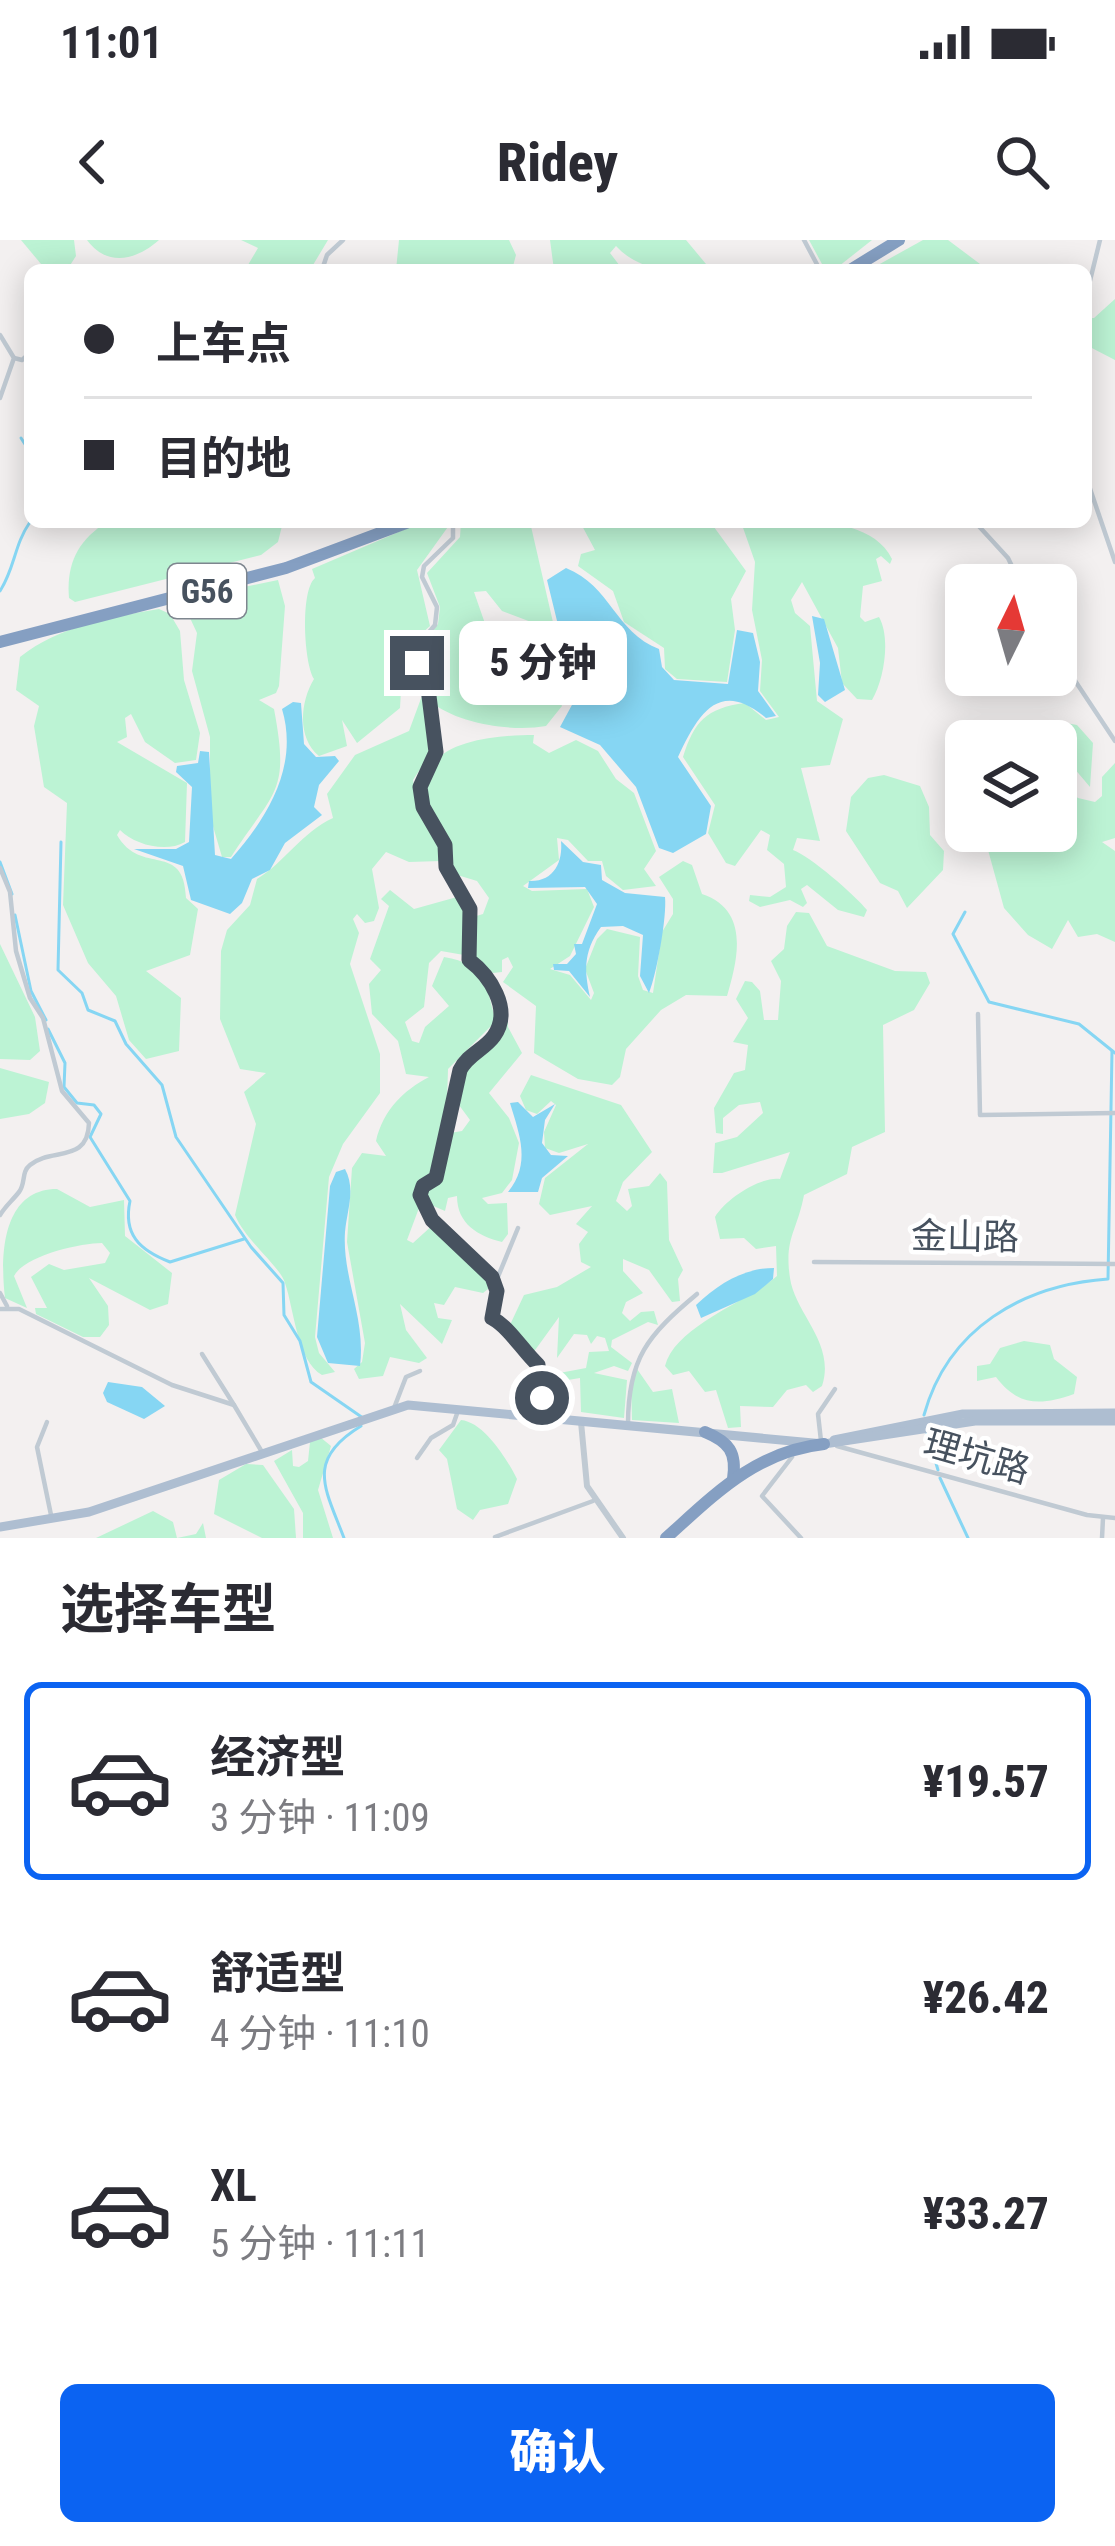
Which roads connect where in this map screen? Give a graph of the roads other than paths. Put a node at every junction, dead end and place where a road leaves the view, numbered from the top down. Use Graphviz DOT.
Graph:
graph roads {
  1 [pos="343,240"];
  2 [pos="899,240"];
  3 [pos="909,240"];
  4 [pos="1100,240"];
  5 [pos="324,264"];
  6 [pos="860,264"];
  7 [pos="870,264"];
  8 [pos="1092,273"];
  9 [pos="0,335"];
  10 [pos="14,358"];
  11 [pos="24,359"];
  12 [pos="0,398"];
  13 [pos="1092,495"];
  14 [pos="378,528"];
  15 [pos="393,528"];
  16 [pos="453,528"];
  17 [pos="980,528"];
  18 [pos="1115,562"];
  19 [pos="1011,564"];
  20 [pos="0,639"];
  21 [pos="1077,684"];
  22 [pos="1115,741"];
  23 [pos="0,868"];
  24 [pos="978,1014"];
  25 [pos="1115,1113"];
  26 [pos="0,1215"];
  27 [pos="518,1228"];
  28 [pos="814,1262"];
  29 [pos="1112,1264"];
  30 [pos="495,1284"];
  31 [pos="0,1293"];
  32 [pos="697,1294"];
  33 [pos="3,1307"];
  34 [pos="202,1354"];
  35 [pos="420,1371"];
  36 [pos="836,1389"];
  37 [pos="234,1405"];
  38 [pos="394,1408"];
  39 [pos="459,1408"];
  40 [pos="558,1417"];
  41 [pos="1115,1417"];
  42 [pos="581,1418"];
  43 [pos="47,1421"];
  44 [pos="628,1424"];
  45 [pos="705,1432"];
  46 [pos="824,1444"];
  47 [pos="792,1448"];
  48 [pos="262,1452"];
  49 [pos="417,1458"];
  50 [pos="733,1479"];
  51 [pos="593,1501"];
  52 [pos="1102,1518"];
  53 [pos="1115,1518"];
  54 [pos="52,1520"];
  55 [pos="0,1527"];
  56 [pos="495,1537"];
  57 [pos="622,1538"];
  58 [pos="669,1538"];
  59 [pos="802,1538"];
  60 [pos="1102,1538"];
  1 -- 5 [label="street"];
  2 -- 6 [label="highway"];
  3 -- 7 [label="highway"];
  4 -- 8 [label="street"];
  9 -- 10 [label="street"];
  10 -- 11 [label="street"];
  10 -- 12 [label="street"];
  13 -- 18 [label="street"];
  14 -- 20 [label="highway, G56"];
  15 -- 20 [label="highway, G56"];
  16 -- 30 [label="street"];
  17 -- 19 [label="street"];
  21 -- 22 [label="street"];
  23 -- 26 [label="street"];
  24 -- 25 [label="street"];
  27 -- 30 [label="street"];
  28 -- 29 [label="street, 金山路"];
  30 -- 40 [label="street"];
  31 -- 33 [label="street"];
  32 -- 44 [label="street"];
  33 -- 37 [label="street"];
  34 -- 37 [label="street"];
  35 -- 38 [label="street"];
  36 -- 46 [label="street"];
  37 -- 48 [label="street"];
  38 -- 39 [label="main road"];
  38 -- 48 [label="main road"];
  39 -- 40 [label="main road"];
  39 -- 49 [label="street"];
  40 -- 42 [label="main road"];
  41 -- 46 [label="main road"];
  42 -- 44 [label="main road"];
  42 -- 51 [label="street"];
  43 -- 54 [label="street"];
  44 -- 45 [label="main road"];
  45 -- 47 [label="main road"];
  45 -- 50 [label="highway"];
  46 -- 47 [label="highway"];
  46 -- 52 [label="street, 理坑路"];
  47 -- 50 [label="highway"];
  47 -- 58 [label="highway"];
  47 -- 59 [label="street"];
  48 -- 54 [label="main road"];
  50 -- 58 [label="highway"];
  51 -- 56 [label="street"];
  51 -- 57 [label="street"];
  52 -- 53 [label="street, 理坑路"];
  52 -- 60 [label="street"];
  54 -- 55 [label="main road"];
}
